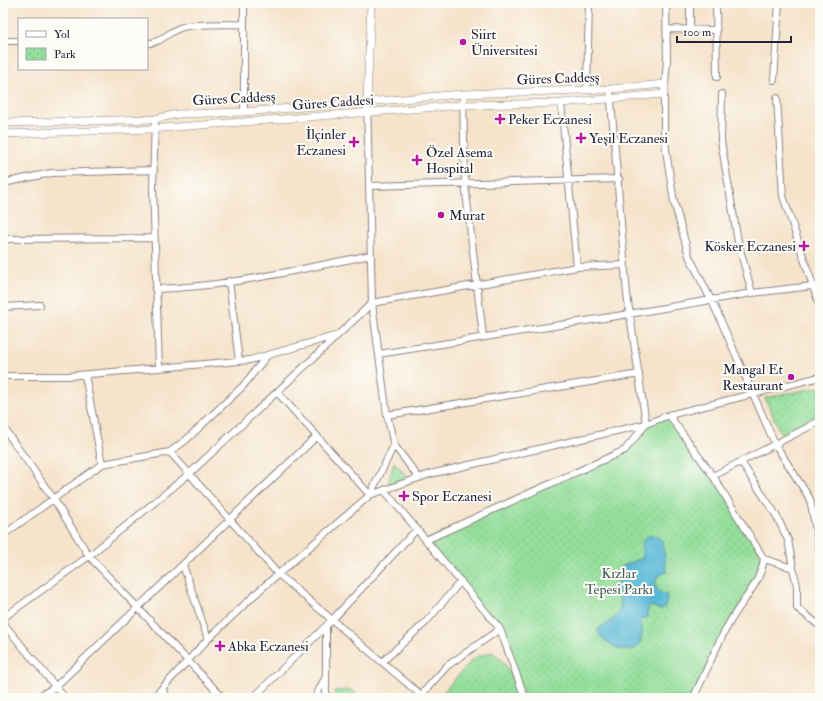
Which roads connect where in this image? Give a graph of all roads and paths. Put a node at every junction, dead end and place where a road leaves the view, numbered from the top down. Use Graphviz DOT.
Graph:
graph roads {
  1 [pos="244,3"];
  2 [pos="371,3"];
  3 [pos="589,3"];
  4 [pos="666,3"];
  5 [pos="690,3"];
  6 [pos="716,3"];
  7 [pos="779,3"];
  8 [pos="243,24"];
  9 [pos="666,29"];
  10 [pos="690,30"];
  11 [pos="716,30"];
  12 [pos="3,41"];
  13 [pos="18,42"];
  14 [pos="148,43"];
  15 [pos="717,77"];
  16 [pos="774,80"];
  17 [pos="665,84"];
  18 [pos="587,89"];
  19 [pos="610,89"];
  20 [pos="463,94"];
  21 [pos="664,94"];
  22 [pos="722,94"];
  23 [pos="778,98"];
  24 [pos="611,99"];
  25 [pos="368,101"];
  26 [pos="561,103"];
  27 [pos="463,105"];
  28 [pos="244,112"];
  29 [pos="368,113"];
  30 [pos="155,119"];
  31 [pos="3,123"];
  32 [pos="155,128"];
  33 [pos="3,134"];
  34 [pos="154,170"];
  35 [pos="619,179"];
  36 [pos="569,181"];
  37 [pos="3,183"];
  38 [pos="465,184"];
  39 [pos="369,186"];
  40 [pos="154,238"];
  41 [pos="3,239"];
  42 [pos="371,255"];
  43 [pos="625,265"];
  44 [pos="577,267"];
  45 [pos="229,281"];
  46 [pos="476,285"];
  47 [pos="812,286"];
  48 [pos="156,289"];
  49 [pos="752,292"];
  50 [pos="711,300"];
  51 [pos="372,302"];
  52 [pos="40,305"];
  53 [pos="820,307"];
  54 [pos="3,308"];
  55 [pos="629,314"];
  56 [pos="338,335"];
  57 [pos="483,336"];
  58 [pos="379,354"];
  59 [pos="266,357"];
  60 [pos="239,361"];
  61 [pos="159,368"];
  62 [pos="85,374"];
  63 [pos="639,374"];
  64 [pos="3,376"];
  65 [pos="820,377"];
  66 [pos="277,392"];
  67 [pos="753,394"];
  68 [pos="387,415"];
  69 [pos="668,415"];
  70 [pos="820,421"];
  71 [pos="646,424"];
  72 [pos="3,427"];
  73 [pos="317,436"];
  74 [pos="775,444"];
  75 [pos="394,445"];
  76 [pos="170,452"];
  77 [pos="742,462"];
  78 [pos="102,464"];
  79 [pos="189,474"];
  80 [pos="713,476"];
  81 [pos="419,478"];
  82 [pos="384,490"];
  83 [pos="370,495"];
  84 [pos="53,498"];
  85 [pos="230,520"];
  86 [pos="417,529"];
  87 [pos="3,535"];
  88 [pos="426,540"];
  89 [pos="820,552"];
  90 [pos="89,556"];
  91 [pos="764,559"];
  92 [pos="183,564"];
  93 [pos="793,568"];
  94 [pos="278,574"];
  95 [pos="461,581"];
  96 [pos="137,608"];
  97 [pos="3,618"];
  98 [pos="332,620"];
  99 [pos="3,623"];
  100 [pos="820,626"];
  101 [pos="326,627"];
  102 [pos="500,628"];
  103 [pos="208,639"];
  104 [pos="187,661"];
  105 [pos="382,662"];
  106 [pos="325,677"];
  107 [pos="55,686"];
  108 [pos="163,687"];
  109 [pos="36,698"];
  110 [pos="65,698"];
  111 [pos="153,698"];
  112 [pos="165,698"];
  113 [pos="223,698"];
  114 [pos="253,698"];
  115 [pos="315,698"];
  116 [pos="328,698"];
  117 [pos="525,698"];
  118 [pos="693,698"];
  1 -- 8 [label="street"];
  2 -- 25 [label="street"];
  3 -- 18 [label="street"];
  4 -- 9 [label="street"];
  5 -- 10 [label="street"];
  6 -- 11 [label="street"];
  7 -- 16 [label="street"];
  8 -- 14 [label="street"];
  8 -- 28 [label="street"];
  9 -- 10 [label="street"];
  9 -- 17 [label="street"];
  10 -- 11 [label="street"];
  11 -- 15 [label="street"];
  12 -- 13 [label="street"];
  17 -- 19 [label="street, Güres Caddesş"];
  17 -- 21 [label="street"];
  18 -- 19 [label="street, Güres Caddesş"];
  18 -- 20 [label="street, Güres Caddesş"];
  19 -- 24 [label="street"];
  20 -- 25 [label="street, Güres Caddesş"];
  20 -- 27 [label="street"];
  21 -- 24 [label="street, Güres Caddesi"];
  21 -- 50 [label="street"];
  22 -- 49 [label="street"];
  23 -- 47 [label="street"];
  24 -- 26 [label="street, Güres Caddesi"];
  24 -- 35 [label="street"];
  25 -- 28 [label="street, Güres Caddesş"];
  25 -- 29 [label="street"];
  26 -- 27 [label="street, Güres Caddesi"];
  26 -- 36 [label="street"];
  27 -- 29 [label="street, Güres Caddesi"];
  27 -- 38 [label="street"];
  28 -- 30 [label="street, Güres Caddesş"];
  29 -- 32 [label="street, Güres Caddesi"];
  29 -- 39 [label="street"];
  30 -- 31 [label="street, Güres Caddesş"];
  30 -- 32 [label="street"];
  32 -- 33 [label="street, Güres Caddesi"];
  32 -- 34 [label="street"];
  34 -- 37 [label="street"];
  34 -- 40 [label="street"];
  35 -- 36 [label="street"];
  35 -- 43 [label="street"];
  36 -- 38 [label="street"];
  36 -- 44 [label="street"];
  38 -- 39 [label="street"];
  38 -- 46 [label="street"];
  39 -- 42 [label="street"];
  40 -- 41 [label="street"];
  40 -- 48 [label="street"];
  42 -- 45 [label="street"];
  42 -- 51 [label="street"];
  43 -- 44 [label="street"];
  43 -- 55 [label="street"];
  44 -- 46 [label="street"];
  45 -- 48 [label="street"];
  45 -- 60 [label="street"];
  46 -- 51 [label="street"];
  46 -- 57 [label="street"];
  47 -- 49 [label="street"];
  47 -- 53 [label="street"];
  48 -- 61 [label="street"];
  49 -- 50 [label="street"];
  50 -- 55 [label="street"];
  50 -- 67 [label="street"];
  51 -- 56 [label="street"];
  51 -- 58 [label="street"];
  52 -- 54 [label="street"];
  55 -- 57 [label="street"];
  55 -- 63 [label="street"];
  56 -- 59 [label="street"];
  56 -- 66 [label="street"];
  57 -- 58 [label="street"];
  58 -- 68 [label="street"];
  59 -- 60 [label="street"];
  59 -- 76 [label="street"];
  60 -- 61 [label="street"];
  61 -- 62 [label="street"];
  62 -- 64 [label="street"];
  62 -- 78 [label="street"];
  63 -- 68 [label="street"];
  63 -- 71 [label="street"];
  65 -- 67 [label="street"];
  66 -- 73 [label="street"];
  66 -- 79 [label="street"];
  67 -- 69 [label="street"];
  67 -- 74 [label="street"];
  68 -- 75 [label="street"];
  69 -- 71 [label="street"];
  69 -- 80 [label="street"];
  70 -- 74 [label="street"];
  71 -- 81 [label="street"];
  71 -- 88 [label="street"];
  72 -- 84 [label="street"];
  73 -- 83 [label="street"];
  73 -- 85 [label="street"];
  74 -- 77 [label="street"];
  74 -- 89 [label="street"];
  75 -- 81 [label="street"];
  75 -- 83 [label="street"];
  76 -- 78 [label="street"];
  76 -- 79 [label="street"];
  77 -- 80 [label="street"];
  77 -- 93 [label="street"];
  78 -- 84 [label="street"];
  79 -- 85 [label="street"];
  79 -- 90 [label="street"];
  80 -- 91 [label="street"];
  81 -- 82 [label="street"];
  82 -- 83 [label="street"];
  82 -- 86 [label="street"];
  83 -- 94 [label="street"];
  84 -- 87 [label="street"];
  84 -- 90 [label="street"];
  85 -- 92 [label="street"];
  85 -- 94 [label="street"];
  86 -- 88 [label="street"];
  86 -- 98 [label="street"];
  88 -- 95 [label="street"];
  90 -- 96 [label="street"];
  90 -- 97 [label="street"];
  91 -- 93 [label="street"];
  91 -- 118 [label="street"];
  92 -- 96 [label="street"];
  92 -- 103 [label="street"];
  93 -- 100 [label="street"];
  94 -- 98 [label="street"];
  94 -- 103 [label="street"];
  95 -- 102 [label="street"];
  95 -- 105 [label="street"];
  96 -- 104 [label="street"];
  96 -- 107 [label="street"];
  98 -- 101 [label="street"];
  98 -- 105 [label="street"];
  99 -- 107 [label="street"];
  101 -- 106 [label="street"];
  101 -- 114 [label="street"];
  102 -- 105 [label="street"];
  102 -- 117 [label="street"];
  103 -- 104 [label="street"];
  104 -- 108 [label="street"];
  104 -- 113 [label="street"];
  106 -- 115 [label="street"];
  106 -- 116 [label="street"];
  107 -- 109 [label="street"];
  107 -- 110 [label="street"];
  108 -- 111 [label="street"];
  108 -- 112 [label="street"];
}
